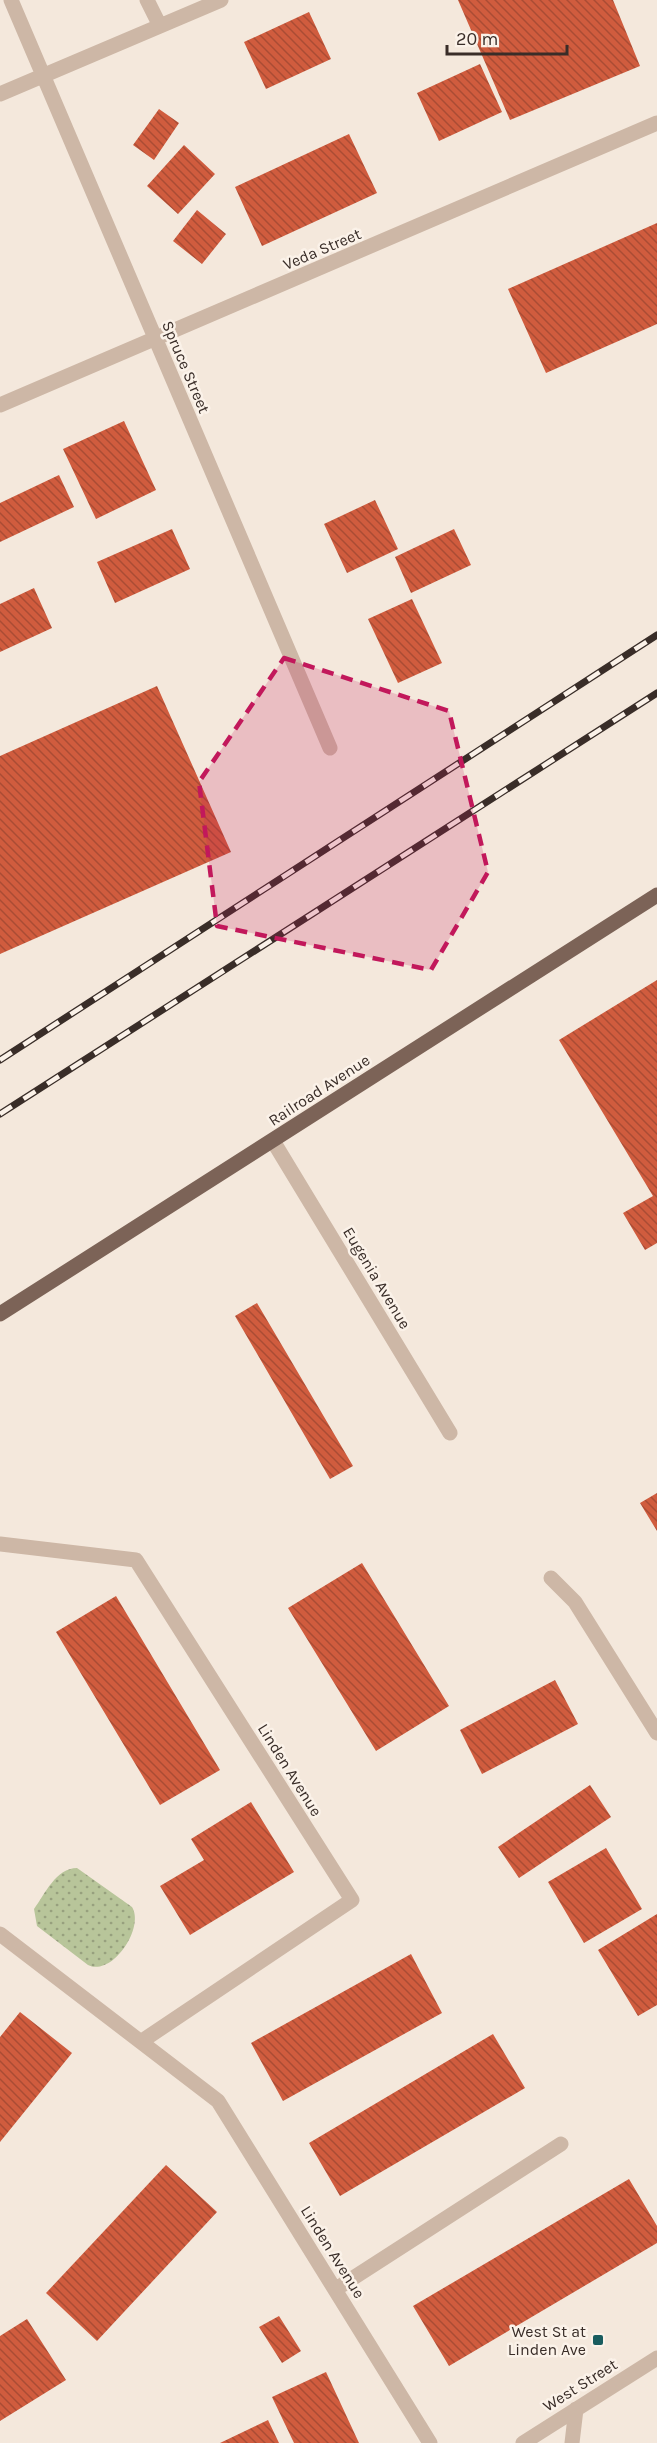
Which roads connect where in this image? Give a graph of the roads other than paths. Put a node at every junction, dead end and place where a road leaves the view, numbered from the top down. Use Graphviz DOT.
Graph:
graph roads {
  1 [pos="11,0"];
  2 [pos="147,0"];
  3 [pos="221,0"];
  4 [pos="160,26"];
  5 [pos="44,76"];
  6 [pos="0,94"];
  7 [pos="657,123"];
  8 [pos="155,340"];
  9 [pos="0,405"];
  10 [pos="330,748"];
  11 [pos="657,895"];
  12 [pos="273,1141"];
  13 [pos="0,1314"];
  14 [pos="450,1432"];
  15 [pos="0,1544"];
  16 [pos="551,1578"];
  17 [pos="657,1733"];
  18 [pos="0,1934"];
  19 [pos="142,2041"];
  20 [pos="561,2144"];
  21 [pos="336,2289"];
  22 [pos="657,2358"];
  23 [pos="576,2409"];
  24 [pos="430,2443"];
  25 [pos="523,2443"];
  26 [pos="572,2443"];
  1 -- 5 [label="street, Spruce Street"];
  2 -- 4 [label="street"];
  3 -- 4 [label="street"];
  4 -- 5 [label="street"];
  5 -- 6 [label="street"];
  5 -- 8 [label="street, Spruce Street"];
  7 -- 8 [label="street, Veda Street"];
  8 -- 9 [label="street, Veda Street"];
  8 -- 10 [label="street, Spruce Street"];
  11 -- 12 [label="main road, Railroad Avenue"];
  12 -- 13 [label="main road, Railroad Avenue"];
  12 -- 14 [label="street, Eugenia Avenue"];
  15 -- 19 [label="street, Linden Avenue"];
  16 -- 17 [label="street"];
  18 -- 19 [label="street, Linden Avenue"];
  19 -- 21 [label="street, Linden Avenue"];
  20 -- 21 [label="street"];
  21 -- 24 [label="street, Linden Avenue"];
  22 -- 23 [label="street, West Street"];
  23 -- 25 [label="street, West Street"];
  23 -- 26 [label="street"];
}
